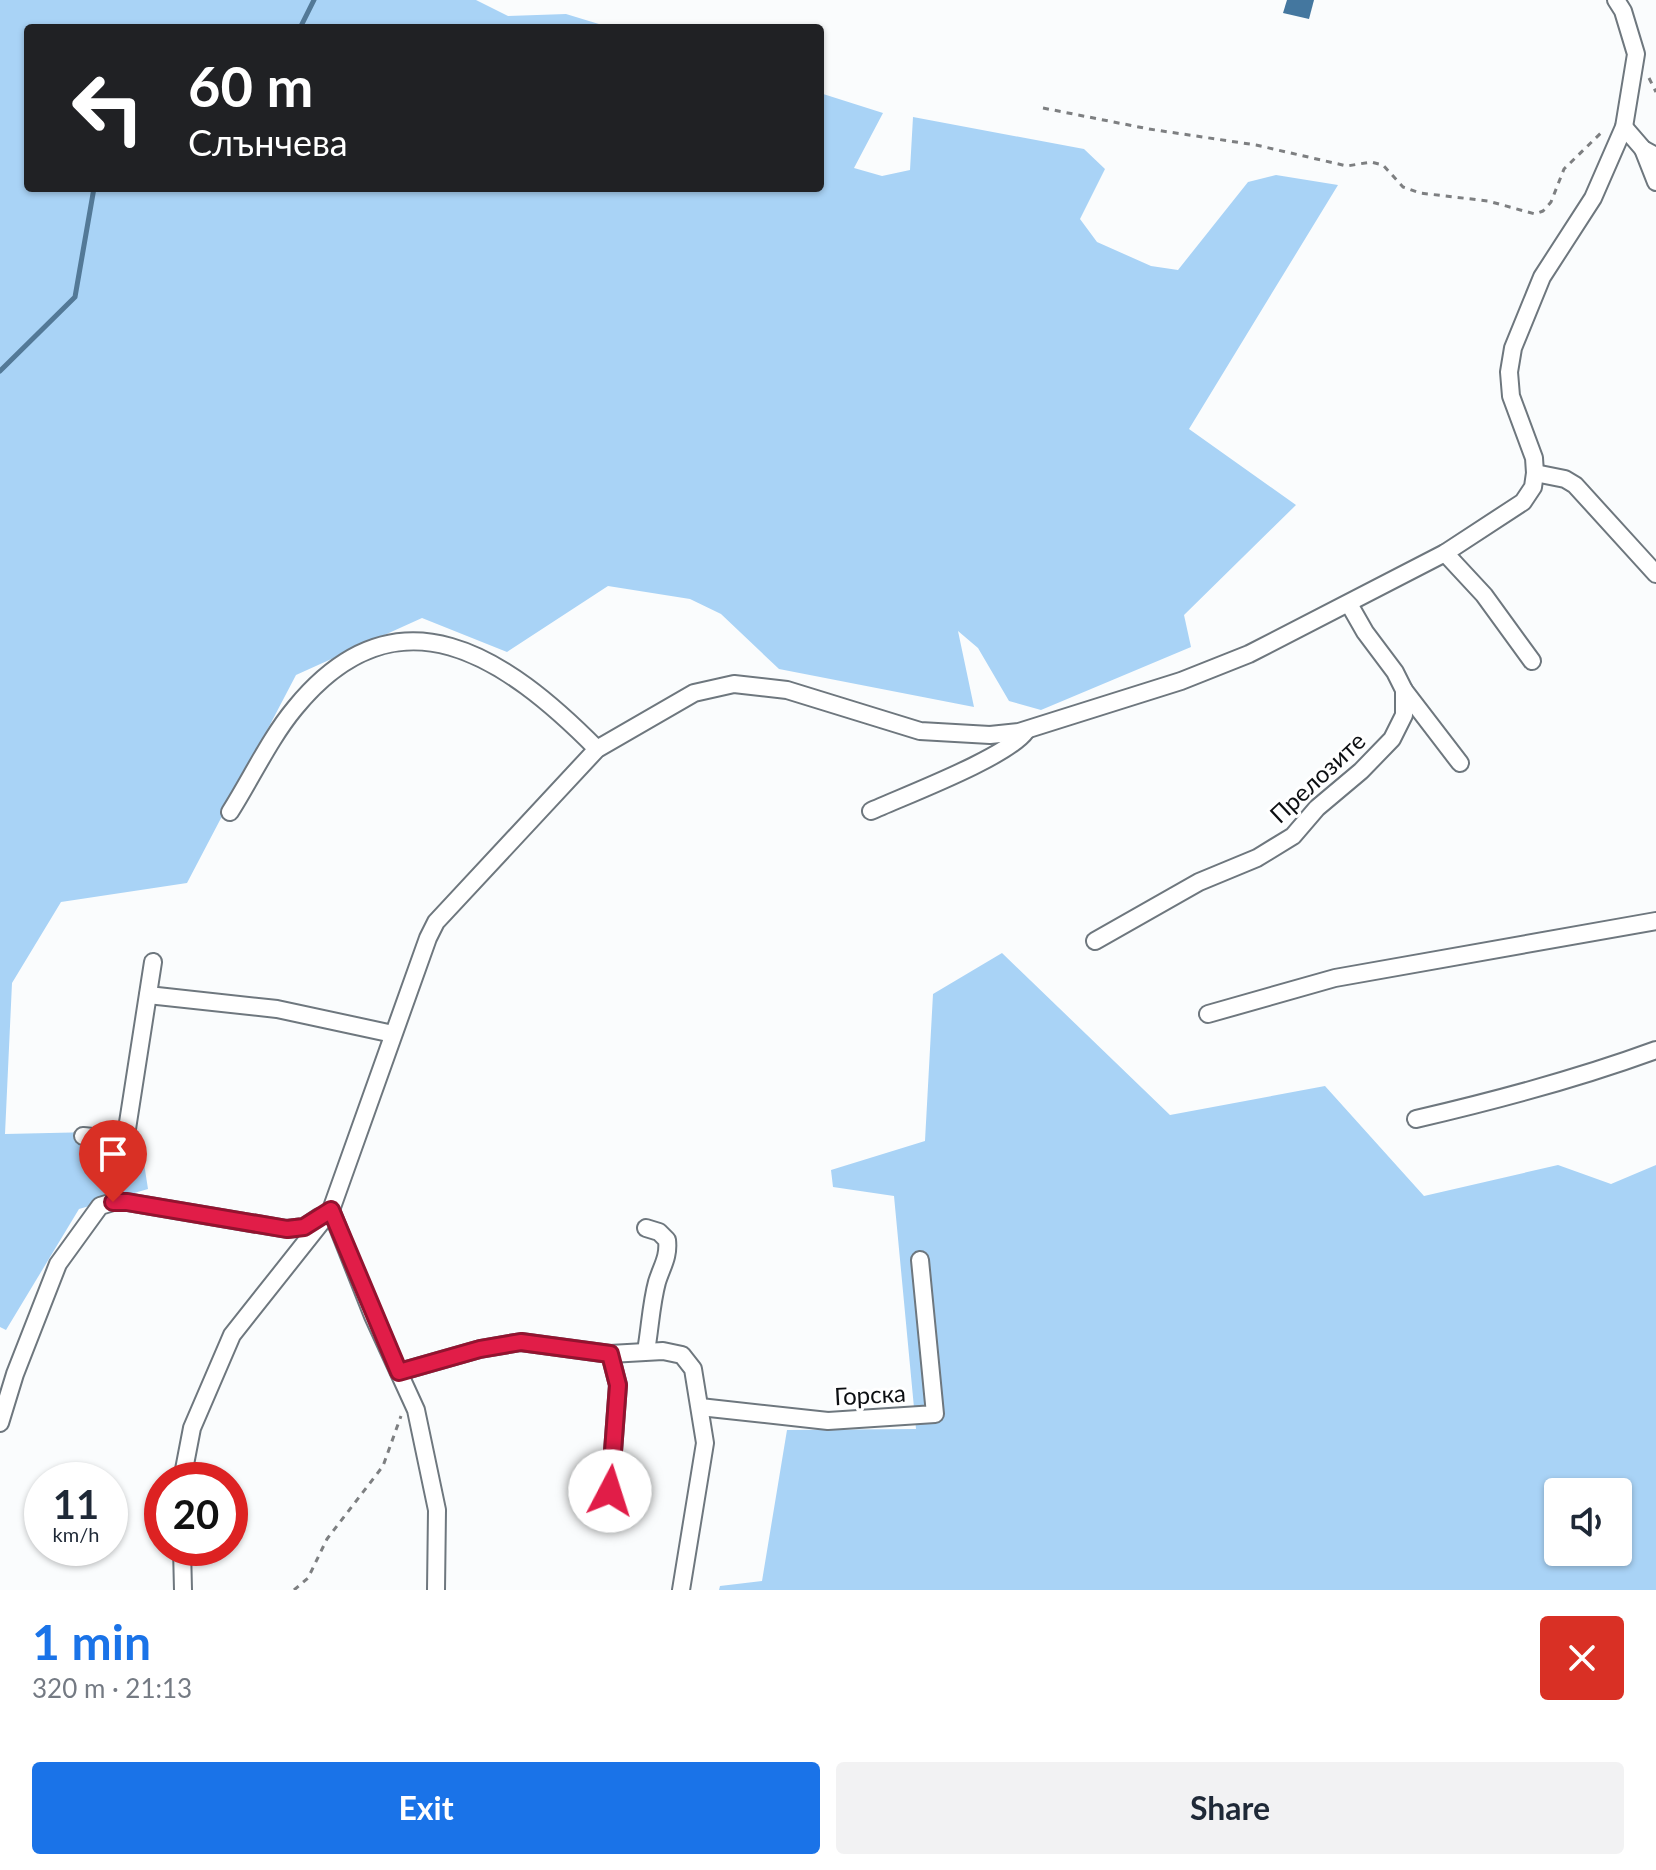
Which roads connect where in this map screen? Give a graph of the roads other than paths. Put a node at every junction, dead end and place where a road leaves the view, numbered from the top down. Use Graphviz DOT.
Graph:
graph roads {
  1 [pos="1616,0"];
  2 [pos="1615,127"];
  3 [pos="1649,153"];
  4 [pos="1656,182"];
  5 [pos="1535,473"];
  6 [pos="1445,553"];
  7 [pos="1656,574"];
  8 [pos="1349,604"];
  9 [pos="1532,661"];
  10 [pos="1404,690"];
  11 [pos="1027,730"];
  12 [pos="597,749"];
  13 [pos="1460,763"];
  14 [pos="871,811"];
  15 [pos="230,812"];
  16 [pos="1656,921"];
  17 [pos="1095,941"];
  18 [pos="153,962"];
  19 [pos="148,995"];
  20 [pos="1208,1014"];
  21 [pos="393,1034"];
  22 [pos="1656,1050"];
  23 [pos="1416,1119"];
  24 [pos="83,1136"];
  25 [pos="331,1210"];
  26 [pos="646,1228"];
  27 [pos="920,1260"];
  28 [pos="646,1351"];
  29 [pos="610,1354"];
  30 [pos="399,1372"];
  31 [pos="700,1407"];
  32 [pos="0,1423"];
  33 [pos="185,1462"];
  34 [pos="610,1491"];
  35 [pos="182,1566"];
  36 [pos="183,1590"];
  37 [pos="436,1590"];
  38 [pos="681,1590"];
  1 -- 2 [label="street"];
  2 -- 3 [label="street"];
  2 -- 5 [label="street"];
  3 -- 4 [label="street"];
  5 -- 6 [label="street"];
  5 -- 7 [label="street"];
  6 -- 8 [label="street"];
  6 -- 9 [label="street"];
  8 -- 10 [label="street"];
  8 -- 11 [label="street"];
  10 -- 13 [label="street"];
  10 -- 17 [label="street, Прелозите"];
  11 -- 12 [label="street"];
  11 -- 14 [label="street"];
  12 -- 15 [label="street"];
  12 -- 21 [label="street"];
  16 -- 20 [label="street"];
  18 -- 19 [label="street"];
  19 -- 21 [label="street"];
  19 -- 24 [label="street"];
  21 -- 25 [label="street"];
  22 -- 23 [label="street"];
  25 -- 30 [label="street"];
  25 -- 32 [label="street"];
  25 -- 33 [label="street"];
  26 -- 28 [label="street"];
  27 -- 31 [label="street, Горска"];
  28 -- 29 [label="street"];
  28 -- 31 [label="street"];
  29 -- 30 [label="street"];
  29 -- 34 [label="street"];
  30 -- 37 [label="street"];
  31 -- 38 [label="street"];
  35 -- 36 [label="street"];
}
